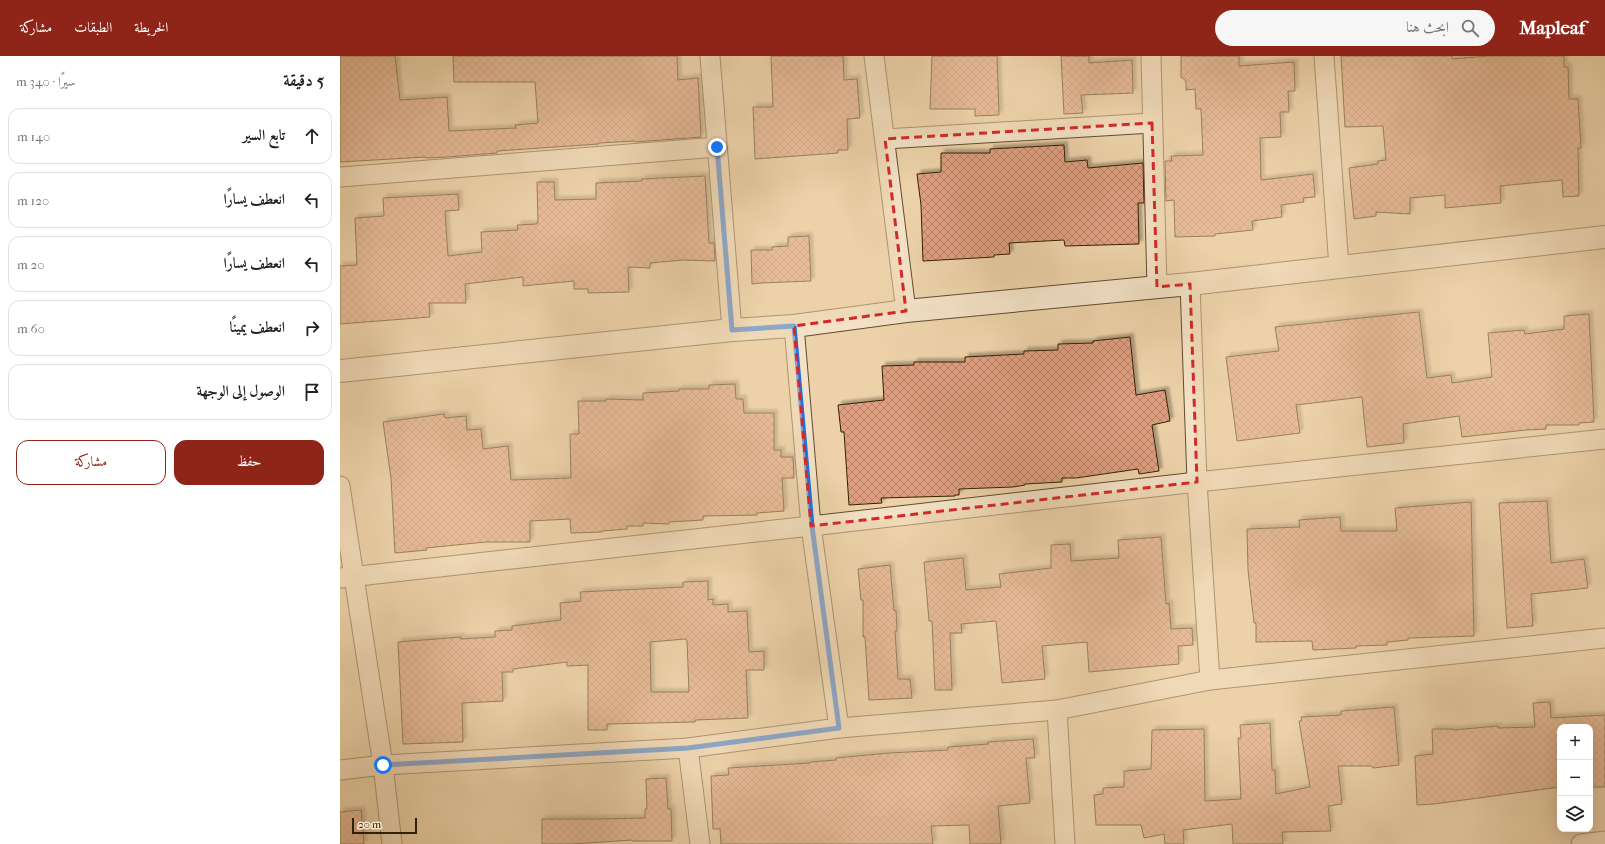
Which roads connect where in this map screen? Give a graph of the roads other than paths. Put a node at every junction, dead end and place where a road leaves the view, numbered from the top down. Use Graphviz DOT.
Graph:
graph roads {
  1 [pos="710,56"];
  2 [pos="874,56"];
  3 [pos="1151,56"];
  4 [pos="1324,56"];
  5 [pos="1152,123"];
  6 [pos="885,139"];
  7 [pos="717,147"];
  8 [pos="340,177"];
  9 [pos="1605,237"];
  10 [pos="1338,267"];
  11 [pos="1190,284"];
  12 [pos="1157,287"];
  13 [pos="906,311"];
  14 [pos="794,326"];
  15 [pos="732,330"];
  16 [pos="340,371"];
  17 [pos="1605,439"];
  18 [pos="1197,482"];
  19 [pos="340,486"];
  20 [pos="812,526"];
  21 [pos="347,577"];
  22 [pos="1605,638"];
  23 [pos="1210,680"];
  24 [pos="1057,710"];
  25 [pos="839,728"];
  26 [pos="688,748"];
  27 [pos="383,765"];
  28 [pos="340,770"];
  29 [pos="1605,841"];
  30 [pos="392,844"];
  31 [pos="700,844"];
  32 [pos="1065,844"];
  33 [pos="1581,844"];
  1 -- 7 [label="street"];
  2 -- 6 [label="street"];
  3 -- 5 [label="street"];
  4 -- 10 [label="street"];
  5 -- 6 [label="street"];
  5 -- 12 [label="street"];
  6 -- 13 [label="street"];
  7 -- 8 [label="street"];
  7 -- 15 [label="street"];
  9 -- 10 [label="street"];
  10 -- 11 [label="street"];
  11 -- 12 [label="street"];
  11 -- 18 [label="street"];
  12 -- 13 [label="street"];
  13 -- 14 [label="street"];
  14 -- 15 [label="street"];
  14 -- 20 [label="street"];
  15 -- 16 [label="street"];
  17 -- 18 [label="street"];
  18 -- 20 [label="street"];
  18 -- 23 [label="street"];
  19 -- 21 [label="street"];
  20 -- 21 [label="street"];
  20 -- 25 [label="street"];
  21 -- 27 [label="street"];
  22 -- 23 [label="street"];
  23 -- 24 [label="street"];
  24 -- 25 [label="street"];
  24 -- 32 [label="street"];
  25 -- 26 [label="street"];
  26 -- 27 [label="street"];
  26 -- 31 [label="street"];
  27 -- 28 [label="street"];
  27 -- 30 [label="street"];
  29 -- 33 [label="street"];
}
